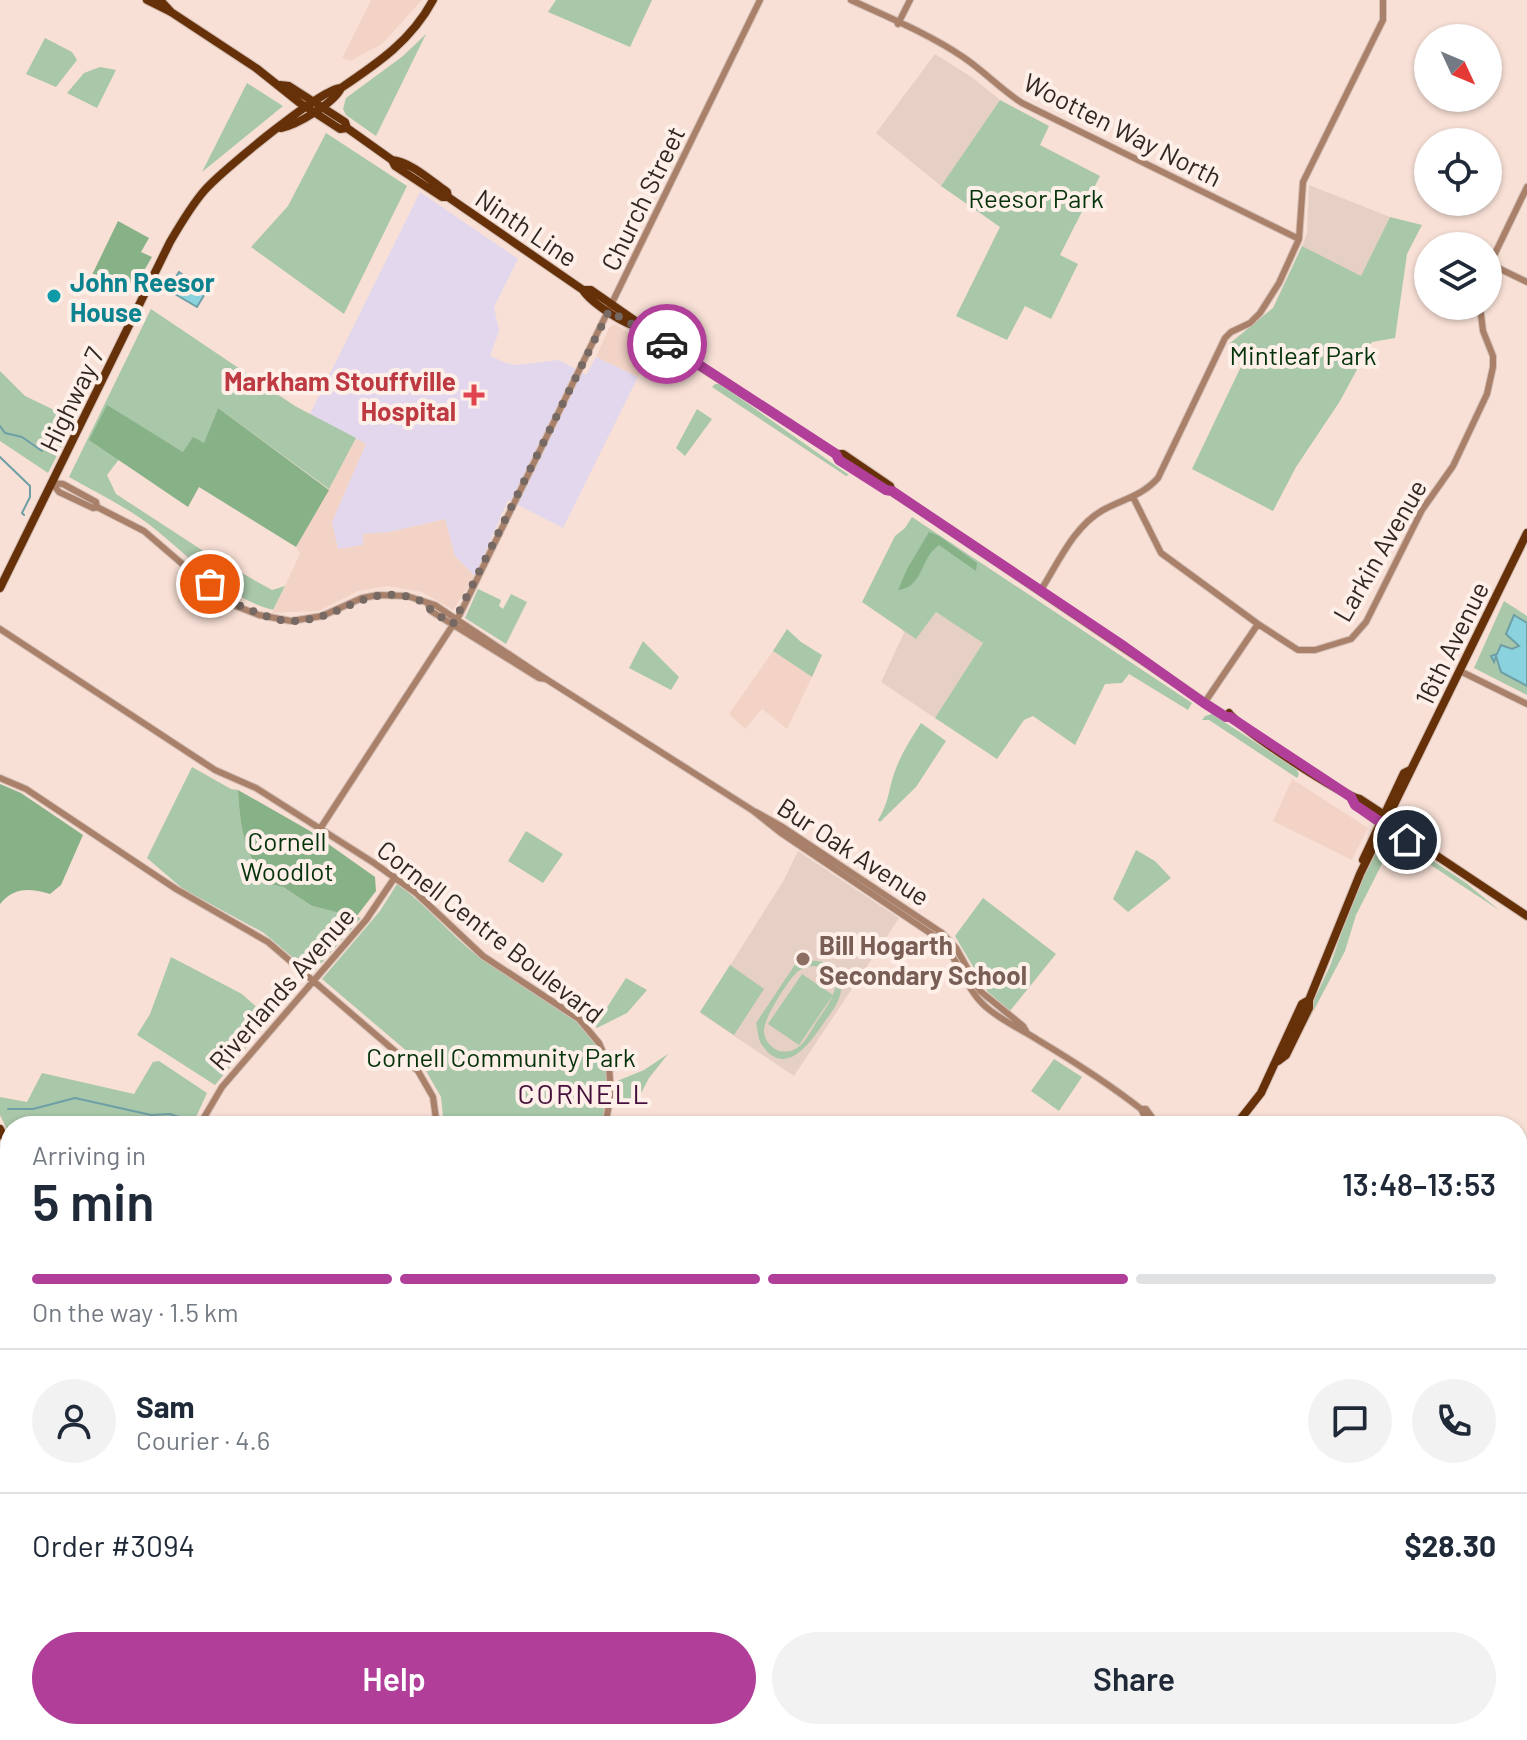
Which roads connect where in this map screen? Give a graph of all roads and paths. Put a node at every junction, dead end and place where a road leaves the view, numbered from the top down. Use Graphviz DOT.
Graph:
graph roads {
  1 [pos="147,0"];
  2 [pos="160,0"];
  3 [pos="433,0"];
  4 [pos="760,0"];
  5 [pos="851,0"];
  6 [pos="910,0"];
  7 [pos="1383,0"];
  8 [pos="171,12"];
  9 [pos="898,24"];
  10 [pos="313,107"];
  11 [pos="1527,187"];
  12 [pos="1299,239"];
  13 [pos="1502,239"];
  14 [pos="1502,271"];
  15 [pos="1527,282"];
  16 [pos="610,308"];
  17 [pos="1482,320"];
  18 [pos="52,483"];
  19 [pos="1133,497"];
  20 [pos="1527,533"];
  21 [pos="0,588"];
  22 [pos="1041,590"];
  23 [pos="455,622"];
  24 [pos="1258,624"];
  25 [pos="0,629"];
  26 [pos="1460,671"];
  27 [pos="1186,688"];
  28 [pos="1207,699"];
  29 [pos="1527,704"];
  30 [pos="1230,717"];
  31 [pos="0,778"];
  32 [pos="1385,820"];
  33 [pos="320,829"];
  34 [pos="395,877"];
  35 [pos="1527,916"];
  36 [pos="313,980"];
  37 [pos="1141,1109"];
  38 [pos="205,1116"];
  39 [pos="436,1116"];
  40 [pos="607,1116"];
  41 [pos="1145,1116"];
  42 [pos="1152,1116"];
  43 [pos="1243,1116"];
  1 -- 8 [label="main road, Ninth Line"];
  2 -- 8 [label="main road, Ninth Line"];
  3 -- 10 [label="main road, Highway 7"];
  4 -- 16 [label="street, Church Street"];
  5 -- 9 [label="street, Wootten Way North"];
  6 -- 9 [label="street"];
  7 -- 12 [label="street"];
  8 -- 10 [label="main road, Ninth Line"];
  9 -- 12 [label="street, Wootten Way North"];
  10 -- 16 [label="main road, Ninth Line"];
  10 -- 18 [label="main road, Highway 7"];
  11 -- 13 [label="street"];
  12 -- 19 [label="street"];
  14 -- 15 [label="street"];
  16 -- 22 [label="main road, Ninth Line"];
  16 -- 23 [label="street, Church Street"];
  17 -- 24 [label="street, Larkin Avenue"];
  18 -- 21 [label="main road, Highway 7"];
  18 -- 23 [label="street, Bur Oak Avenue"];
  19 -- 22 [label="street"];
  19 -- 24 [label="street, Larkin Avenue"];
  20 -- 26 [label="main road, 16th Avenue"];
  22 -- 27 [label="main road, Ninth Line"];
  23 -- 33 [label="street, Church Street"];
  23 -- 37 [label="street, Bur Oak Avenue"];
  24 -- 28 [label="street"];
  25 -- 33 [label="street, Cornell Centre Boulevard"];
  26 -- 29 [label="street"];
  26 -- 32 [label="main road, 16th Avenue"];
  27 -- 28 [label="main road, Ninth Line"];
  27 -- 30 [label="main road, Ninth Line"];
  28 -- 30 [label="main road, Ninth Line"];
  30 -- 32 [label="main road, Ninth Line"];
  31 -- 36 [label="street"];
  32 -- 35 [label="main road, Ninth Line"];
  32 -- 43 [label="main road, 16th Avenue"];
  33 -- 34 [label="street, Cornell Centre Boulevard"];
  34 -- 36 [label="street, Riverlands Avenue"];
  34 -- 40 [label="street, Cornell Centre Boulevard"];
  36 -- 38 [label="street, Riverlands Avenue"];
  36 -- 39 [label="street"];
  37 -- 41 [label="street, Bur Oak Avenue"];
  37 -- 42 [label="street, Bur Oak Avenue"];
}
